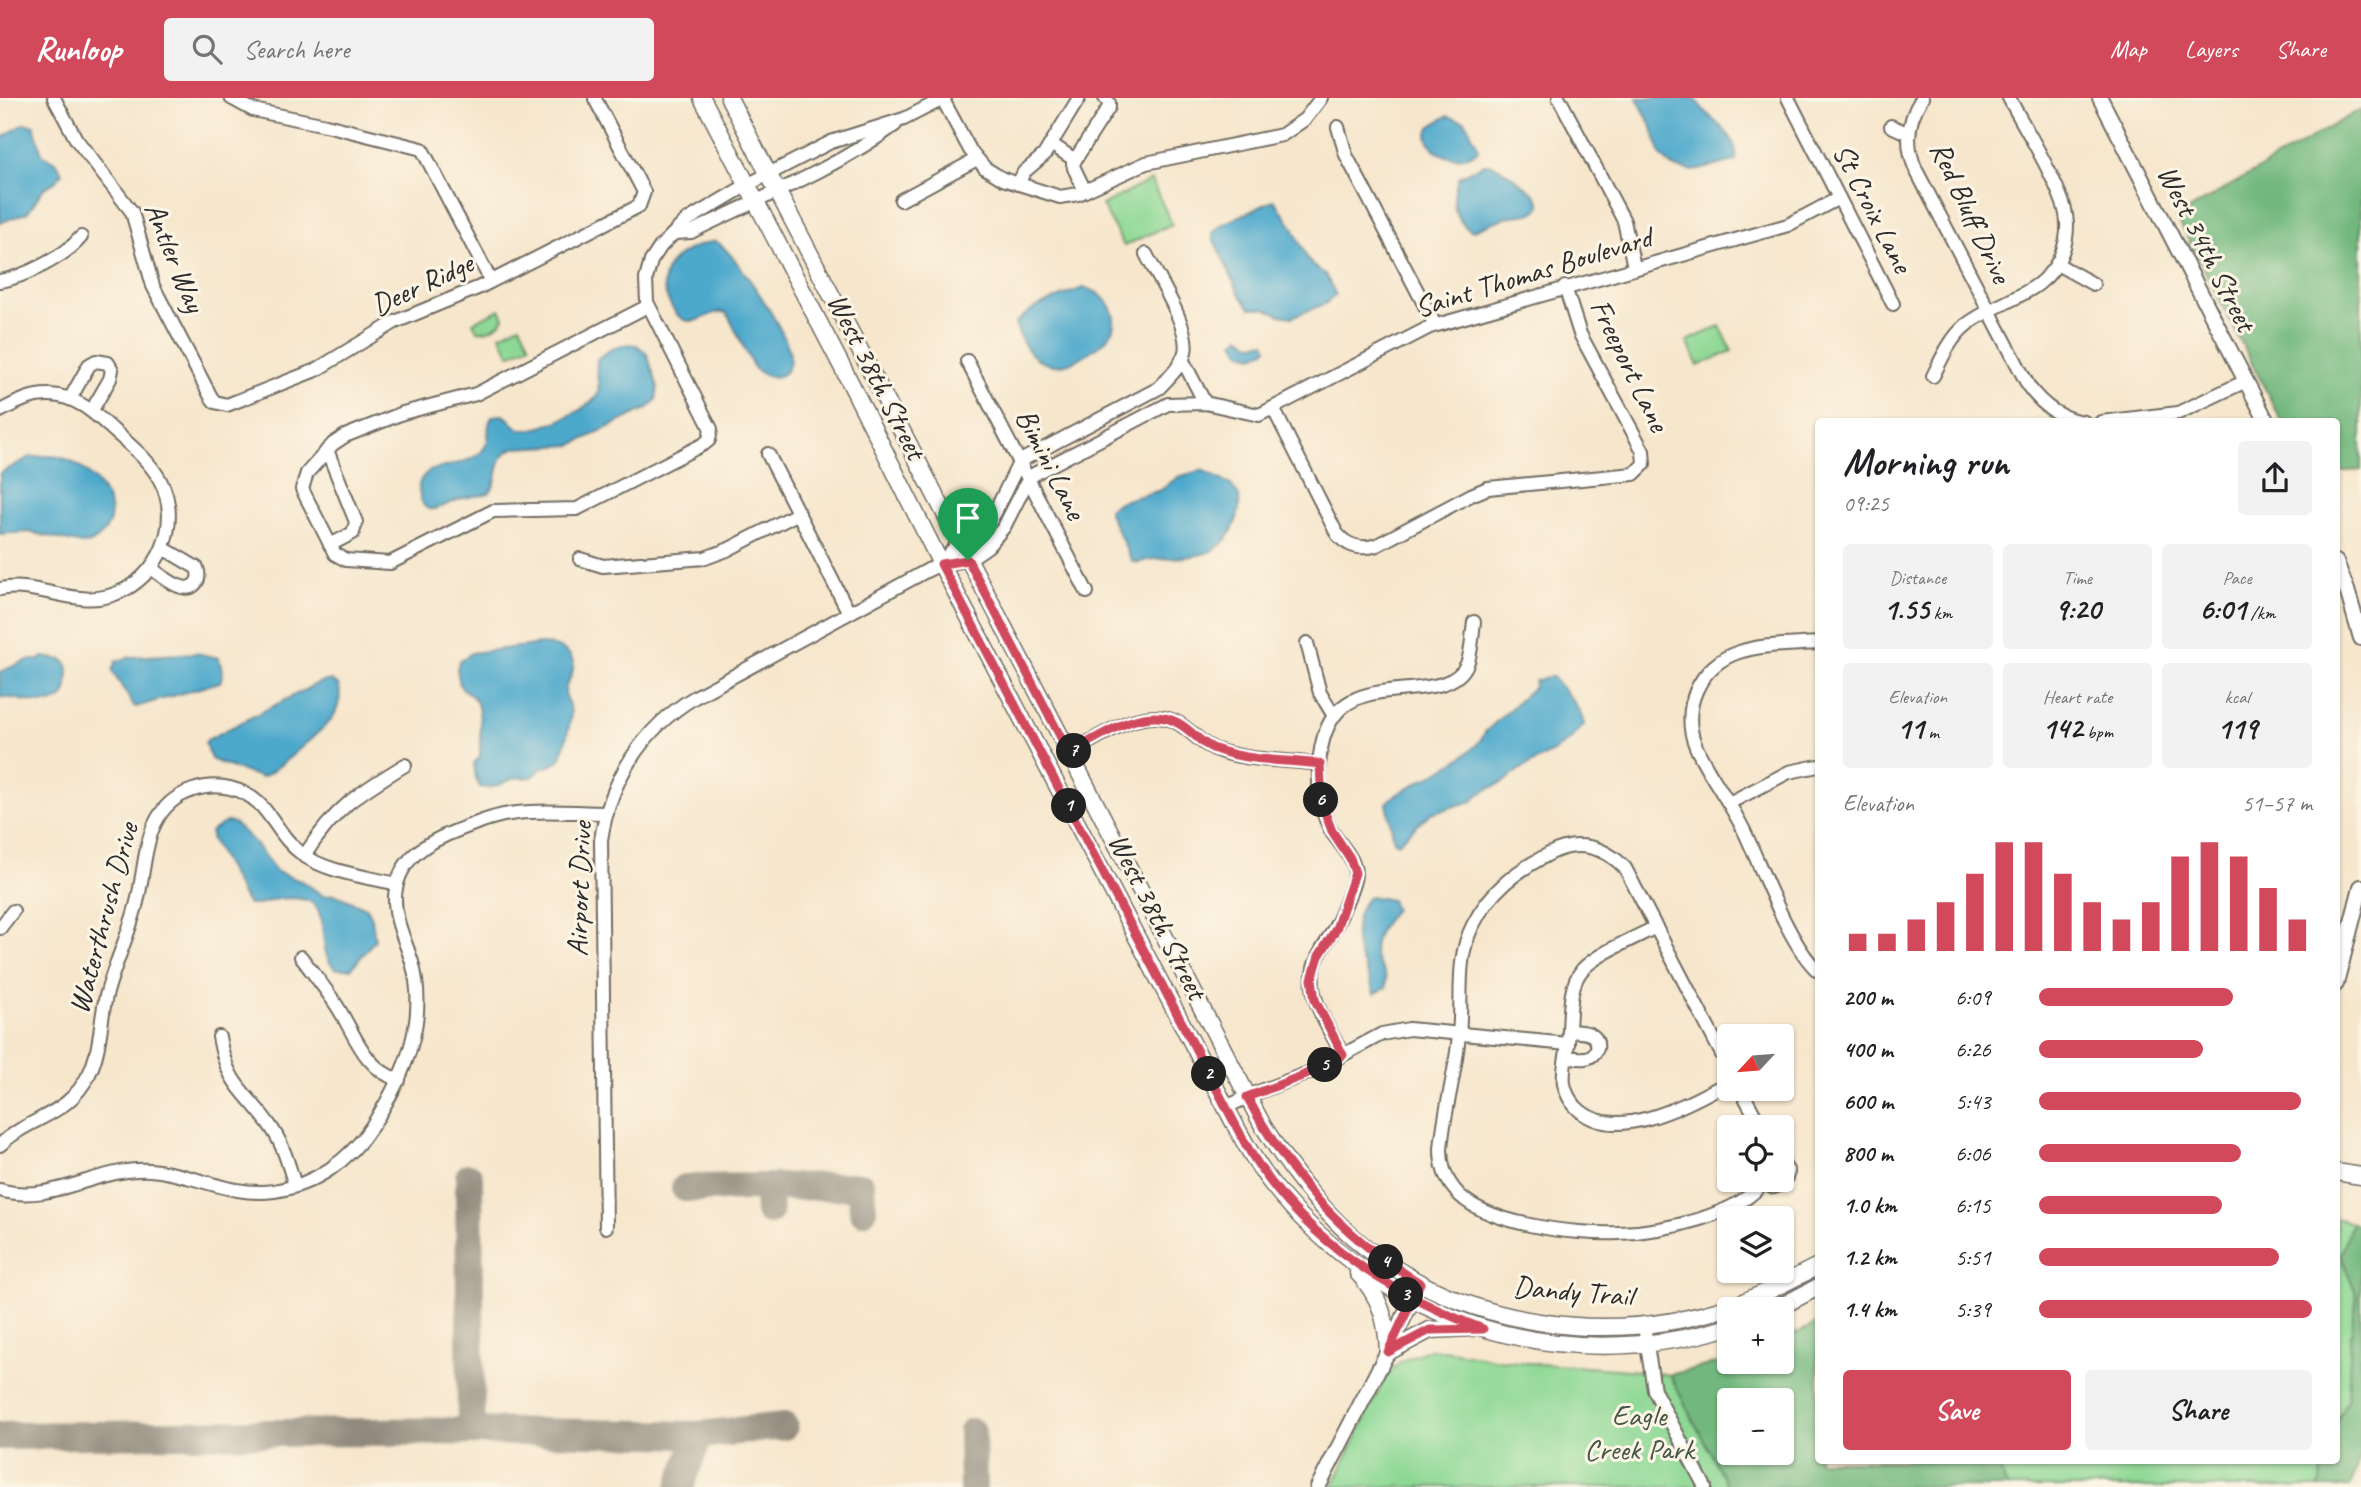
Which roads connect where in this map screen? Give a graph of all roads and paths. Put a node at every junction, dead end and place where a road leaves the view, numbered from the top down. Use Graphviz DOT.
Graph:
graph roads {
  1 [pos="232,98"];
  2 [pos="702,98"];
  3 [pos="729,98"];
  4 [pos="943,98"];
  5 [pos="1079,98"];
  6 [pos="1105,98"];
  7 [pos="1321,98"];
  8 [pos="1559,98"];
  9 [pos="1788,98"];
  10 [pos="1922,98"];
  11 [pos="2009,98"];
  12 [pos="2100,98"];
  13 [pos="58,100"];
  14 [pos="594,100"];
  15 [pos="904,119"];
  16 [pos="1891,126"];
  17 [pos="1338,127"];
  18 [pos="1909,134"];
  19 [pos="1051,144"];
  20 [pos="977,159"];
  21 [pos="1075,160"];
  22 [pos="769,174"];
  23 [pos="1018,184"];
  24 [pos="747,185"];
  25 [pos="778,191"];
  26 [pos="1085,191"];
  27 [pos="1839,198"];
  28 [pos="901,200"];
  29 [pos="755,201"];
  30 [pos="675,233"];
  31 [pos="81,237"];
  32 [pos="1146,254"];
  33 [pos="2057,264"];
  34 [pos="1634,267"];
  35 [pos="0,281"];
  36 [pos="491,281"];
  37 [pos="2093,284"];
  38 [pos="1565,287"];
  39 [pos="1893,304"];
  40 [pos="648,306"];
  41 [pos="1990,312"];
  42 [pos="1435,325"];
  43 [pos="1182,359"];
  44 [pos="967,361"];
  45 [pos="1933,376"];
  46 [pos="2246,381"];
  47 [pos="1159,388"];
  48 [pos="70,399"];
  49 [pos="1205,403"];
  50 [pos="219,404"];
  51 [pos="1168,404"];
  52 [pos="1273,408"];
  53 [pos="0,411"];
  54 [pos="92,411"];
  55 [pos="2069,418"];
  56 [pos="2135,418"];
  57 [pos="2265,418"];
  58 [pos="327,450"];
  59 [pos="768,454"];
  60 [pos="1020,461"];
  61 [pos="1029,478"];
  62 [pos="799,513"];
  63 [pos="959,542"];
  64 [pos="330,545"];
  65 [pos="163,548"];
  66 [pos="580,559"];
  67 [pos="968,560"];
  68 [pos="941,564"];
  69 [pos="151,569"];
  70 [pos="0,589"];
  71 [pos="2342,591"];
  72 [pos="1087,592"];
  73 [pos="849,613"];
  74 [pos="1474,622"];
  75 [pos="2361,638"];
  76 [pos="1307,643"];
  77 [pos="1815,643"];
  78 [pos="1334,716"];
  79 [pos="1069,753"];
  80 [pos="1320,764"];
  81 [pos="405,765"];
  82 [pos="1815,767"];
  83 [pos="1729,803"];
  84 [pos="607,813"];
  85 [pos="304,856"];
  86 [pos="397,884"];
  87 [pos="2361,887"];
  88 [pos="13,911"];
  89 [pos="1656,927"];
  90 [pos="0,928"];
  91 [pos="2342,937"];
  92 [pos="301,957"];
  93 [pos="1815,967"];
  94 [pos="1459,1033"];
  95 [pos="219,1037"];
  96 [pos="1568,1044"];
  97 [pos="1717,1045"];
  98 [pos="1343,1055"];
  99 [pos="399,1080"];
  100 [pos="1717,1088"];
  101 [pos="1247,1097"];
  102 [pos="1226,1107"];
  103 [pos="0,1145"];
  104 [pos="2340,1173"];
  105 [pos="2361,1176"];
  106 [pos="295,1186"];
  107 [pos="0,1190"];
  108 [pos="1754,1192"];
  109 [pos="606,1227"];
  110 [pos="1329,1244"];
  111 [pos="1815,1267"];
  112 [pos="1420,1283"];
  113 [pos="1815,1289"];
  114 [pos="1413,1299"];
  115 [pos="1794,1300"];
  116 [pos="1644,1326"];
  117 [pos="1483,1329"];
  118 [pos="1717,1330"];
  119 [pos="1646,1345"];
  120 [pos="1388,1352"];
  121 [pos="1318,1487"];
  122 [pos="1705,1487"];
  1 -- 36 [label="street"];
  2 -- 24 [label="main road, West 38th Street"];
  3 -- 22 [label="main road, West 38th Street"];
  4 -- 15 [label="street"];
  4 -- 20 [label="street"];
  5 -- 19 [label="street"];
  6 -- 21 [label="street"];
  7 -- 26 [label="street"];
  8 -- 34 [label="street, Freeport Lane"];
  9 -- 27 [label="street, St Croix Lane"];
  10 -- 18 [label="street"];
  11 -- 33 [label="street"];
  12 -- 46 [label="street, West 34th Street"];
  13 -- 50 [label="street, Antler Way"];
  14 -- 36 [label="street, Deer Ridge"];
  15 -- 22 [label="street"];
  15 -- 25 [label="street"];
  16 -- 18 [label="street"];
  17 -- 42 [label="street"];
  18 -- 41 [label="street, Red Bluff Drive"];
  19 -- 21 [label="street"];
  19 -- 23 [label="street"];
  20 -- 23 [label="street"];
  20 -- 28 [label="street"];
  21 -- 26 [label="street"];
  22 -- 24 [label="street"];
  22 -- 25 [label="main road, West 38th Street"];
  23 -- 26 [label="street"];
  24 -- 29 [label="main road, West 38th Street"];
  24 -- 30 [label="street"];
  25 -- 29 [label="street"];
  25 -- 63 [label="main road, West 38th Street"];
  27 -- 34 [label="street, Saint Thomas Boulevard"];
  27 -- 39 [label="street, St Croix Lane"];
  29 -- 30 [label="street"];
  29 -- 68 [label="main road, West 38th Street"];
  30 -- 40 [label="street"];
  31 -- 35 [label="street"];
  32 -- 43 [label="street"];
  33 -- 37 [label="street"];
  33 -- 41 [label="street"];
  34 -- 38 [label="street, Saint Thomas Boulevard"];
  36 -- 50 [label="street, Deer Ridge"];
  38 -- 42 [label="street, Saint Thomas Boulevard"];
  38 -- 52 [label="street, Freeport Lane"];
  40 -- 58 [label="street"];
  40 -- 64 [label="street"];
  41 -- 45 [label="street"];
  41 -- 55 [label="street, Red Bluff Drive"];
  42 -- 52 [label="street, Saint Thomas Boulevard"];
  43 -- 47 [label="street"];
  43 -- 49 [label="street"];
  44 -- 60 [label="street, Bimini Lane"];
  46 -- 56 [label="street"];
  46 -- 57 [label="street, West 34th Street"];
  47 -- 51 [label="street"];
  47 -- 60 [label="street"];
  48 -- 53 [label="street"];
  48 -- 54 [label="street"];
  48 -- 54 [label="street"];
  49 -- 51 [label="street, Saint Thomas Boulevard"];
  49 -- 52 [label="street, Saint Thomas Boulevard"];
  51 -- 61 [label="street, Saint Thomas Boulevard"];
  54 -- 65 [label="street"];
  58 -- 64 [label="street"];
  58 -- 64 [label="street"];
  59 -- 62 [label="street"];
  60 -- 61 [label="street, Bimini Lane"];
  60 -- 63 [label="street"];
  61 -- 67 [label="street"];
  61 -- 72 [label="street, Bimini Lane"];
  62 -- 66 [label="street"];
  62 -- 73 [label="street"];
  63 -- 67 [label="main road, West 38th Street"];
  63 -- 68 [label="street"];
  65 -- 69 [label="street"];
  65 -- 69 [label="street"];
  67 -- 68 [label="street"];
  67 -- 79 [label="main road, West 38th Street"];
  68 -- 73 [label="street, Airport Drive"];
  68 -- 102 [label="main road, West 38th Street"];
  69 -- 70 [label="street"];
  71 -- 75 [label="street"];
  73 -- 84 [label="street, Airport Drive"];
  74 -- 78 [label="street"];
  76 -- 78 [label="street"];
  77 -- 83 [label="street"];
  78 -- 80 [label="street"];
  79 -- 80 [label="street"];
  79 -- 101 [label="main road, West 38th Street"];
  80 -- 98 [label="street"];
  81 -- 85 [label="street"];
  82 -- 83 [label="street"];
  83 -- 93 [label="street"];
  84 -- 86 [label="street"];
  84 -- 109 [label="street, Airport Drive"];
  85 -- 86 [label="street, Waterthrush Drive"];
  85 -- 103 [label="street, Waterthrush Drive"];
  86 -- 99 [label="street"];
  87 -- 91 [label="street"];
  88 -- 90 [label="street"];
  89 -- 94 [label="street"];
  89 -- 96 [label="street"];
  89 -- 97 [label="street"];
  92 -- 99 [label="street"];
  94 -- 96 [label="street"];
  94 -- 98 [label="street"];
  94 -- 108 [label="street"];
  95 -- 106 [label="street"];
  96 -- 96 [label="street"];
  96 -- 100 [label="street"];
  98 -- 101 [label="street"];
  99 -- 106 [label="street"];
  101 -- 102 [label="street"];
  101 -- 112 [label="main road, West 38th Street"];
  102 -- 110 [label="main road, West 38th Street"];
  104 -- 105 [label="main road"];
  106 -- 107 [label="street"];
  110 -- 114 [label="main road, West 38th Street"];
  110 -- 120 [label="main road"];
  111 -- 116 [label="main road, Dandy Trail"];
  112 -- 114 [label="street"];
  112 -- 116 [label="main road, Dandy Trail"];
  113 -- 115 [label="main road"];
  114 -- 117 [label="main road, Dandy Trail"];
  114 -- 120 [label="street"];
  116 -- 119 [label="street"];
  117 -- 119 [label="main road, Dandy Trail"];
  117 -- 120 [label="main road"];
  118 -- 119 [label="main road, Dandy Trail"];
  119 -- 122 [label="street"];
  120 -- 121 [label="street"];
}
